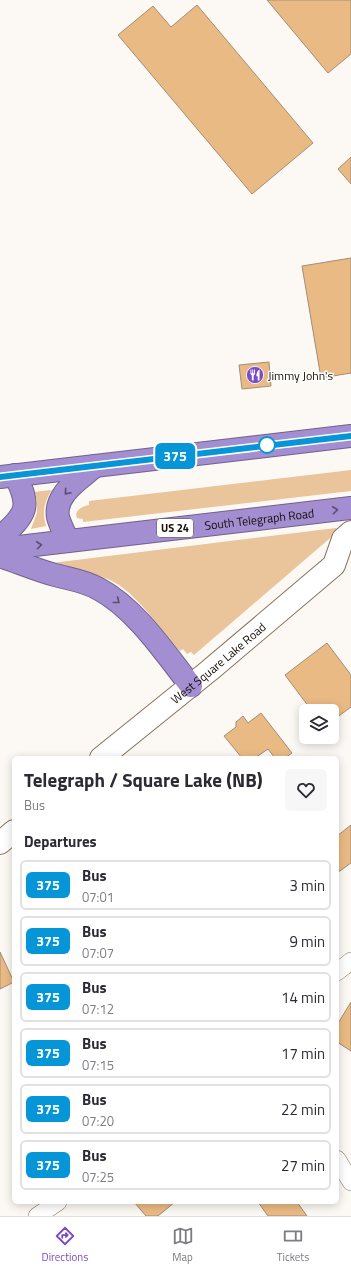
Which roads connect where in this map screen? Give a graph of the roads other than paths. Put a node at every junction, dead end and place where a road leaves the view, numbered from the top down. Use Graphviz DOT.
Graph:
graph roads {
  1 [pos="351,436"];
  2 [pos="95,466"];
  3 [pos="7,476"];
  4 [pos="351,508"];
  5 [pos="351,532"];
  6 [pos="0,538"];
  7 [pos="68,541"];
  8 [pos="0,549"];
  9 [pos="0,556"];
  10 [pos="342,564"];
  11 [pos="191,686"];
  12 [pos="104,756"];
  13 [pos="12,833"];
  14 [pos="0,843"];
  15 [pos="351,961"];
  16 [pos="339,970"];
  17 [pos="339,1162"];
  18 [pos="351,1182"];
  19 [pos="55,1204"];
  20 [pos="37,1216"];
  1 -- 2 [label="highway"];
  2 -- 3 [label="highway"];
  2 -- 7 [label="highway, one-way"];
  3 -- 6 [label="highway"];
  7 -- 4 [label="highway, South Telegraph Road / US 24, one-way"];
  5 -- 10 [label="street, West Square Lake Road"];
  8 -- 7 [label="highway, South Telegraph Road / US 24, one-way"];
  9 -- 11 [label="highway, one-way"];
  10 -- 11 [label="street, West Square Lake Road"];
  11 -- 12 [label="street, West Square Lake Road"];
  13 -- 14 [label="street"];
  15 -- 16 [label="street"];
  17 -- 18 [label="street"];
  19 -- 20 [label="street"];
}
